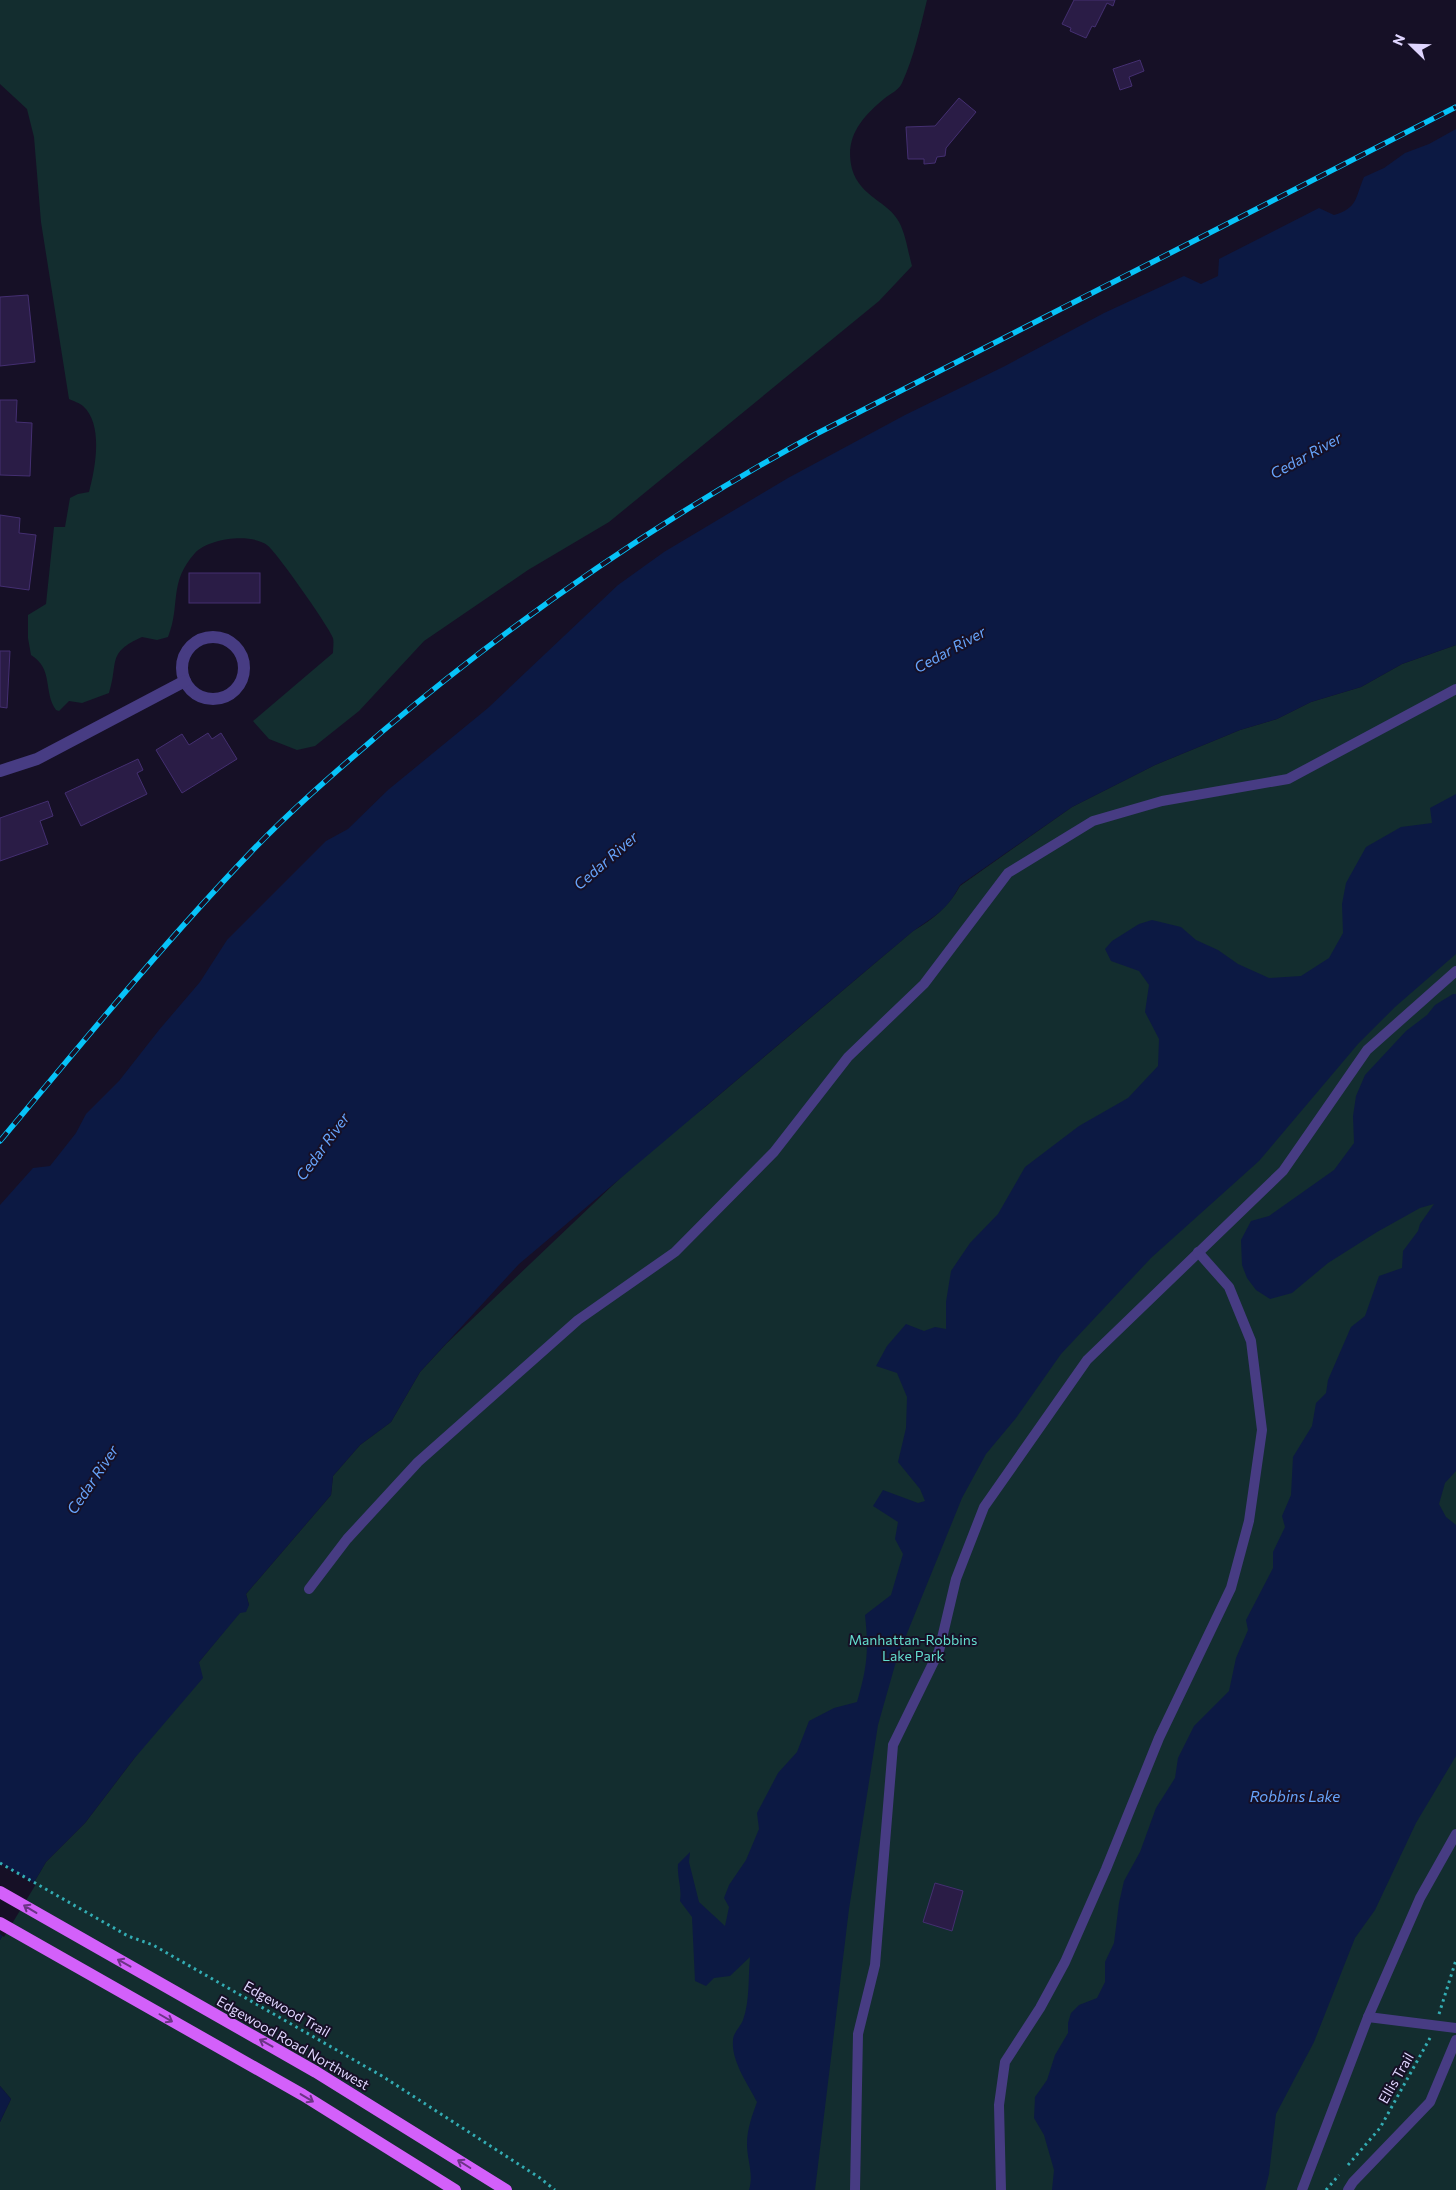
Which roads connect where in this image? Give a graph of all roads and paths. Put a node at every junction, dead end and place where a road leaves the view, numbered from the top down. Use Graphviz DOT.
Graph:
graph roads {
  1 [pos="185,680"];
  2 [pos="1456,690"];
  3 [pos="0,771"];
  4 [pos="1456,971"];
  5 [pos="1198,1252"];
  6 [pos="309,1589"];
  7 [pos="1456,1834"];
  8 [pos="0,1864"];
  9 [pos="0,1892"];
  10 [pos="0,1923"];
  11 [pos="1456,1960"];
  12 [pos="1368,2017"];
  13 [pos="1435,2026"];
  14 [pos="1456,2028"];
  15 [pos="1456,2040"];
  16 [pos="455,2190"];
  17 [pos="506,2190"];
  18 [pos="555,2190"];
  19 [pos="855,2190"];
  20 [pos="1001,2190"];
  21 [pos="1302,2190"];
  22 [pos="1326,2190"];
  23 [pos="1348,2190"];
  1 -- 1 [label="street"];
  1 -- 3 [label="street"];
  2 -- 6 [label="lane"];
  4 -- 5 [label="lane"];
  5 -- 19 [label="lane"];
  5 -- 20 [label="lane"];
  7 -- 12 [label="lane"];
  8 -- 18 [label="path, Edgewood Trail"];
  17 -- 9 [label="main road, Edgewood Road Northwest, one-way"];
  10 -- 16 [label="main road, one-way"];
  11 -- 13 [label="path, Ellis Trail"];
  12 -- 13 [label="lane"];
  12 -- 21 [label="lane"];
  13 -- 14 [label="lane"];
  13 -- 22 [label="path, Ellis Trail"];
  15 -- 23 [label="lane"];
}
